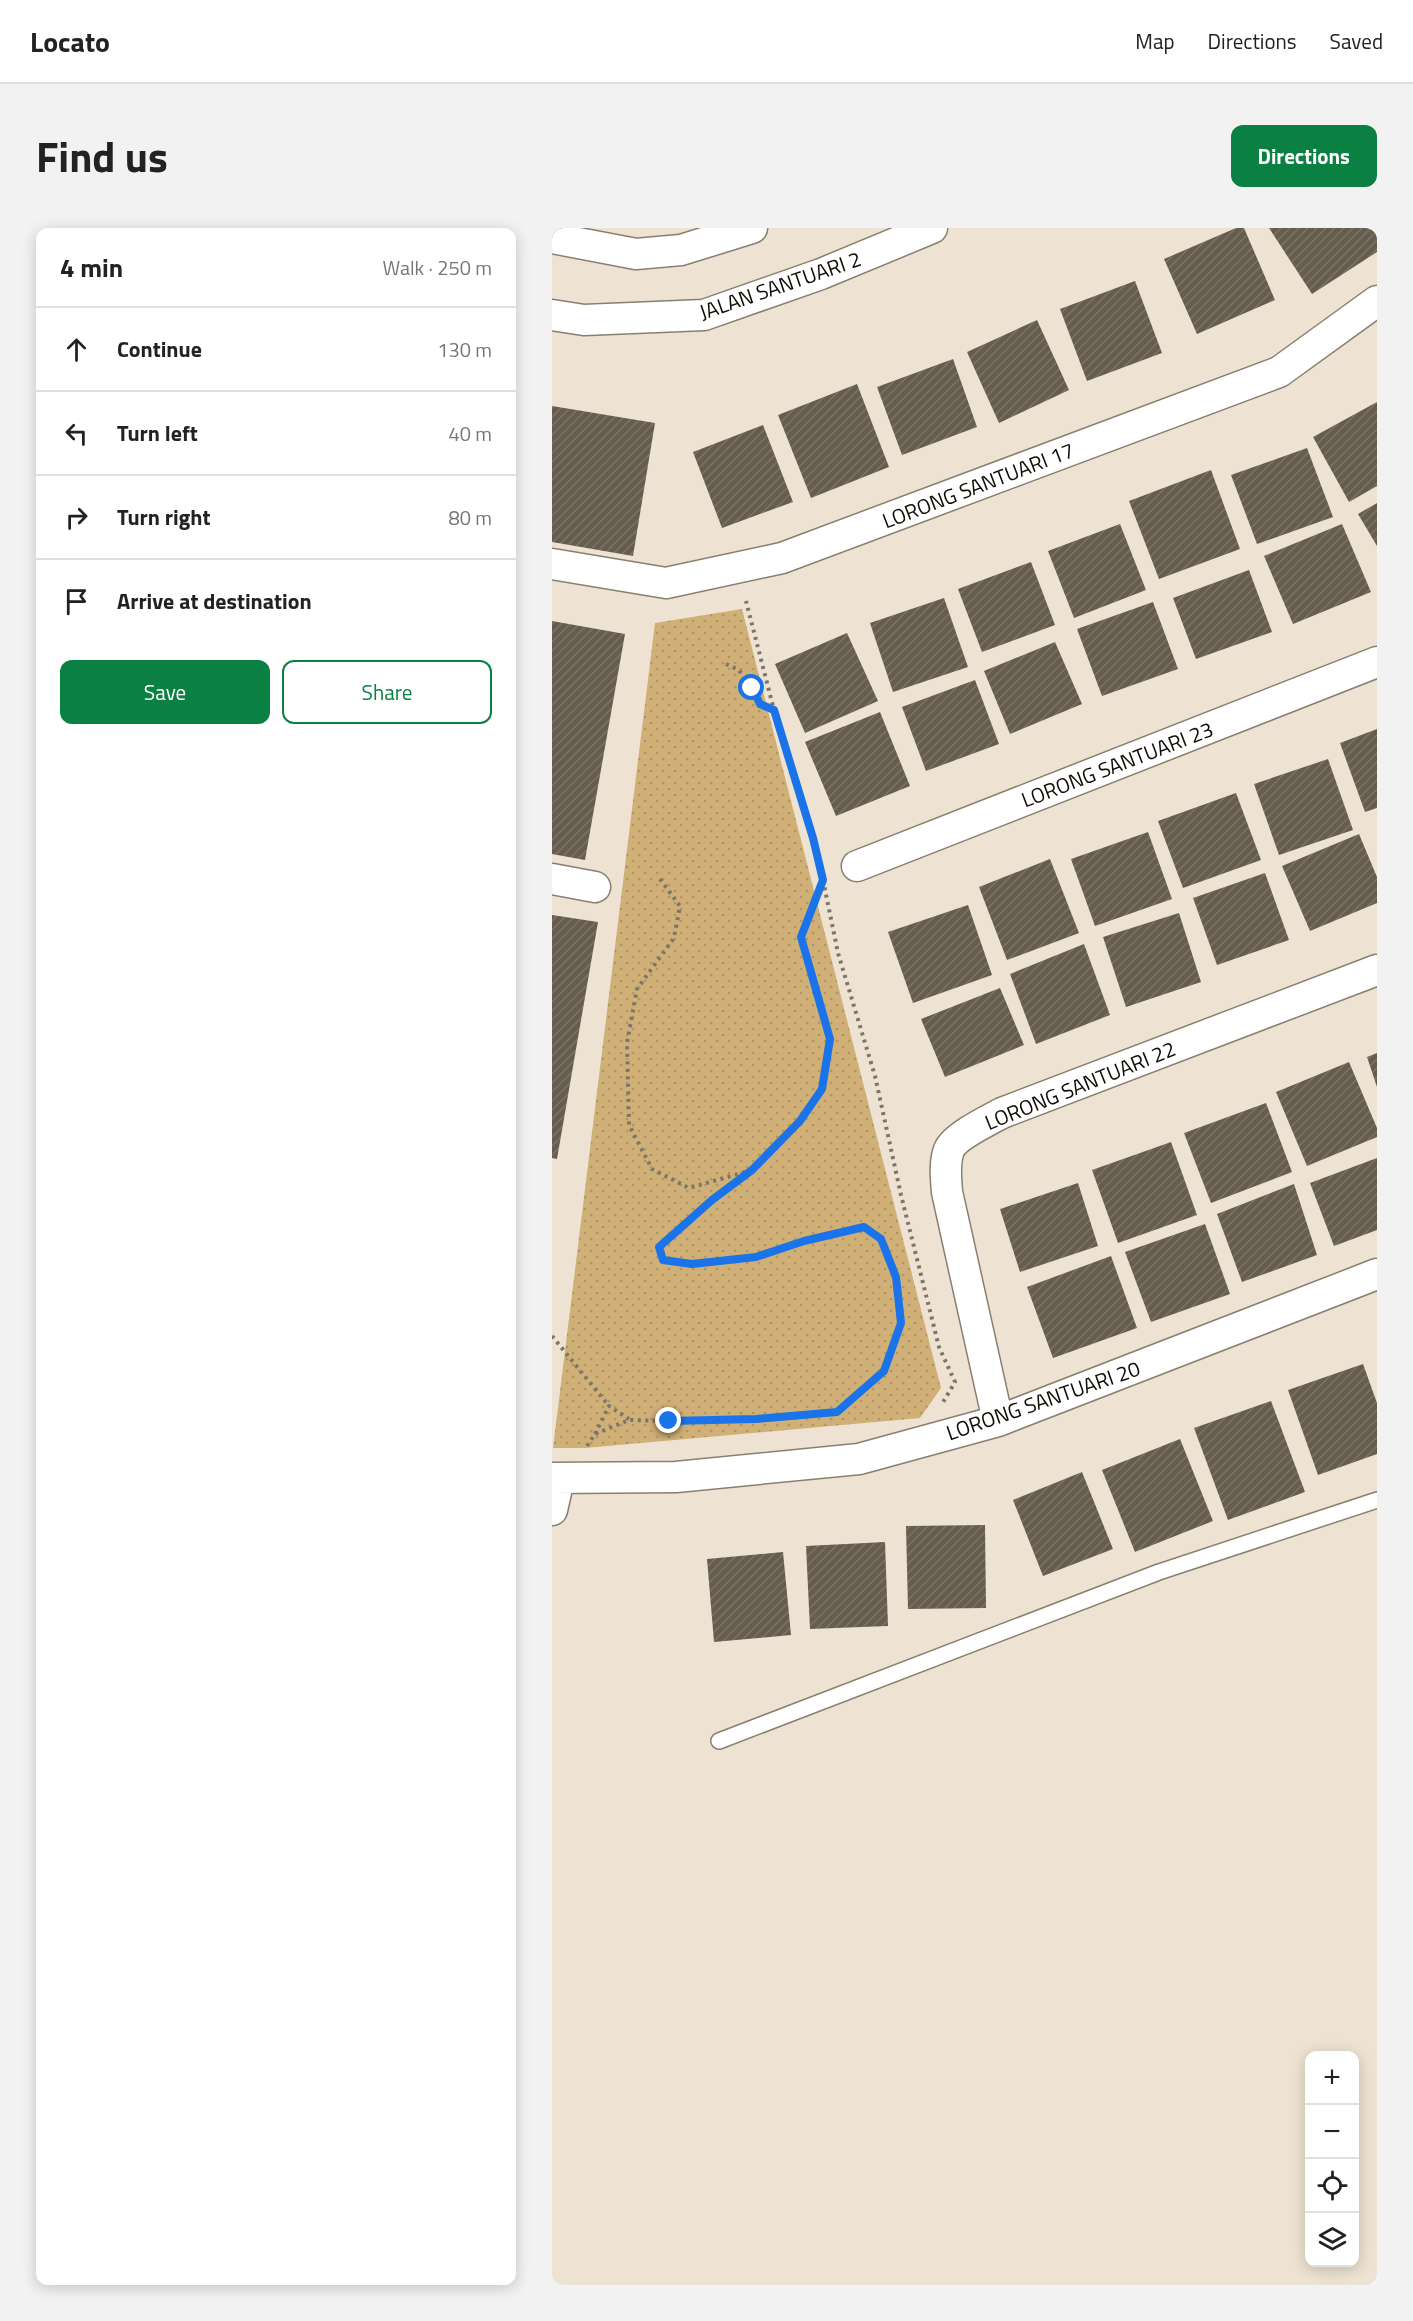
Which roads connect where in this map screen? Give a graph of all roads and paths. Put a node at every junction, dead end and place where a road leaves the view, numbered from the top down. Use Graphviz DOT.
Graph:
graph roads {
  1 [pos="752,228"];
  2 [pos="932,228"];
  3 [pos="552,238"];
  4 [pos="1377,300"];
  5 [pos="552,315"];
  6 [pos="552,564"];
  7 [pos="746,601"];
  8 [pos="1377,662"];
  9 [pos="726,664"];
  10 [pos="774,710"];
  11 [pos="857,867"];
  12 [pos="552,879"];
  13 [pos="660,879"];
  14 [pos="823,880"];
  15 [pos="595,887"];
  16 [pos="1377,970"];
  17 [pos="752,1170"];
  18 [pos="1377,1274"];
  19 [pos="552,1336"];
  20 [pos="609,1406"];
  21 [pos="938,1412"];
  22 [pos="629,1420"];
  23 [pos="998,1421"];
  24 [pos="595,1434"];
  25 [pos="555,1479"];
  26 [pos="1377,1500"];
  27 [pos="552,1510"];
  28 [pos="719,1741"];
  1 -- 3 [label="street"];
  2 -- 5 [label="street, JALAN SANTUARI 2"];
  4 -- 6 [label="street, LORONG SANTUARI 17"];
  7 -- 10 [label="path"];
  8 -- 11 [label="street, LORONG SANTUARI 23"];
  9 -- 10 [label="path"];
  10 -- 14 [label="path"];
  11 -- 14 [label="path"];
  12 -- 15 [label="street"];
  13 -- 17 [label="path"];
  14 -- 17 [label="path"];
  14 -- 21 [label="path"];
  16 -- 23 [label="street, LORONG SANTUARI 22"];
  17 -- 22 [label="path"];
  18 -- 23 [label="street, LORONG SANTUARI 20"];
  19 -- 20 [label="path"];
  20 -- 22 [label="path"];
  20 -- 24 [label="path"];
  22 -- 24 [label="path"];
  23 -- 25 [label="street, LORONG SANTUARI 20"];
  24 -- 25 [label="path"];
  25 -- 27 [label="street"];
  26 -- 28 [label="lane"];
}
